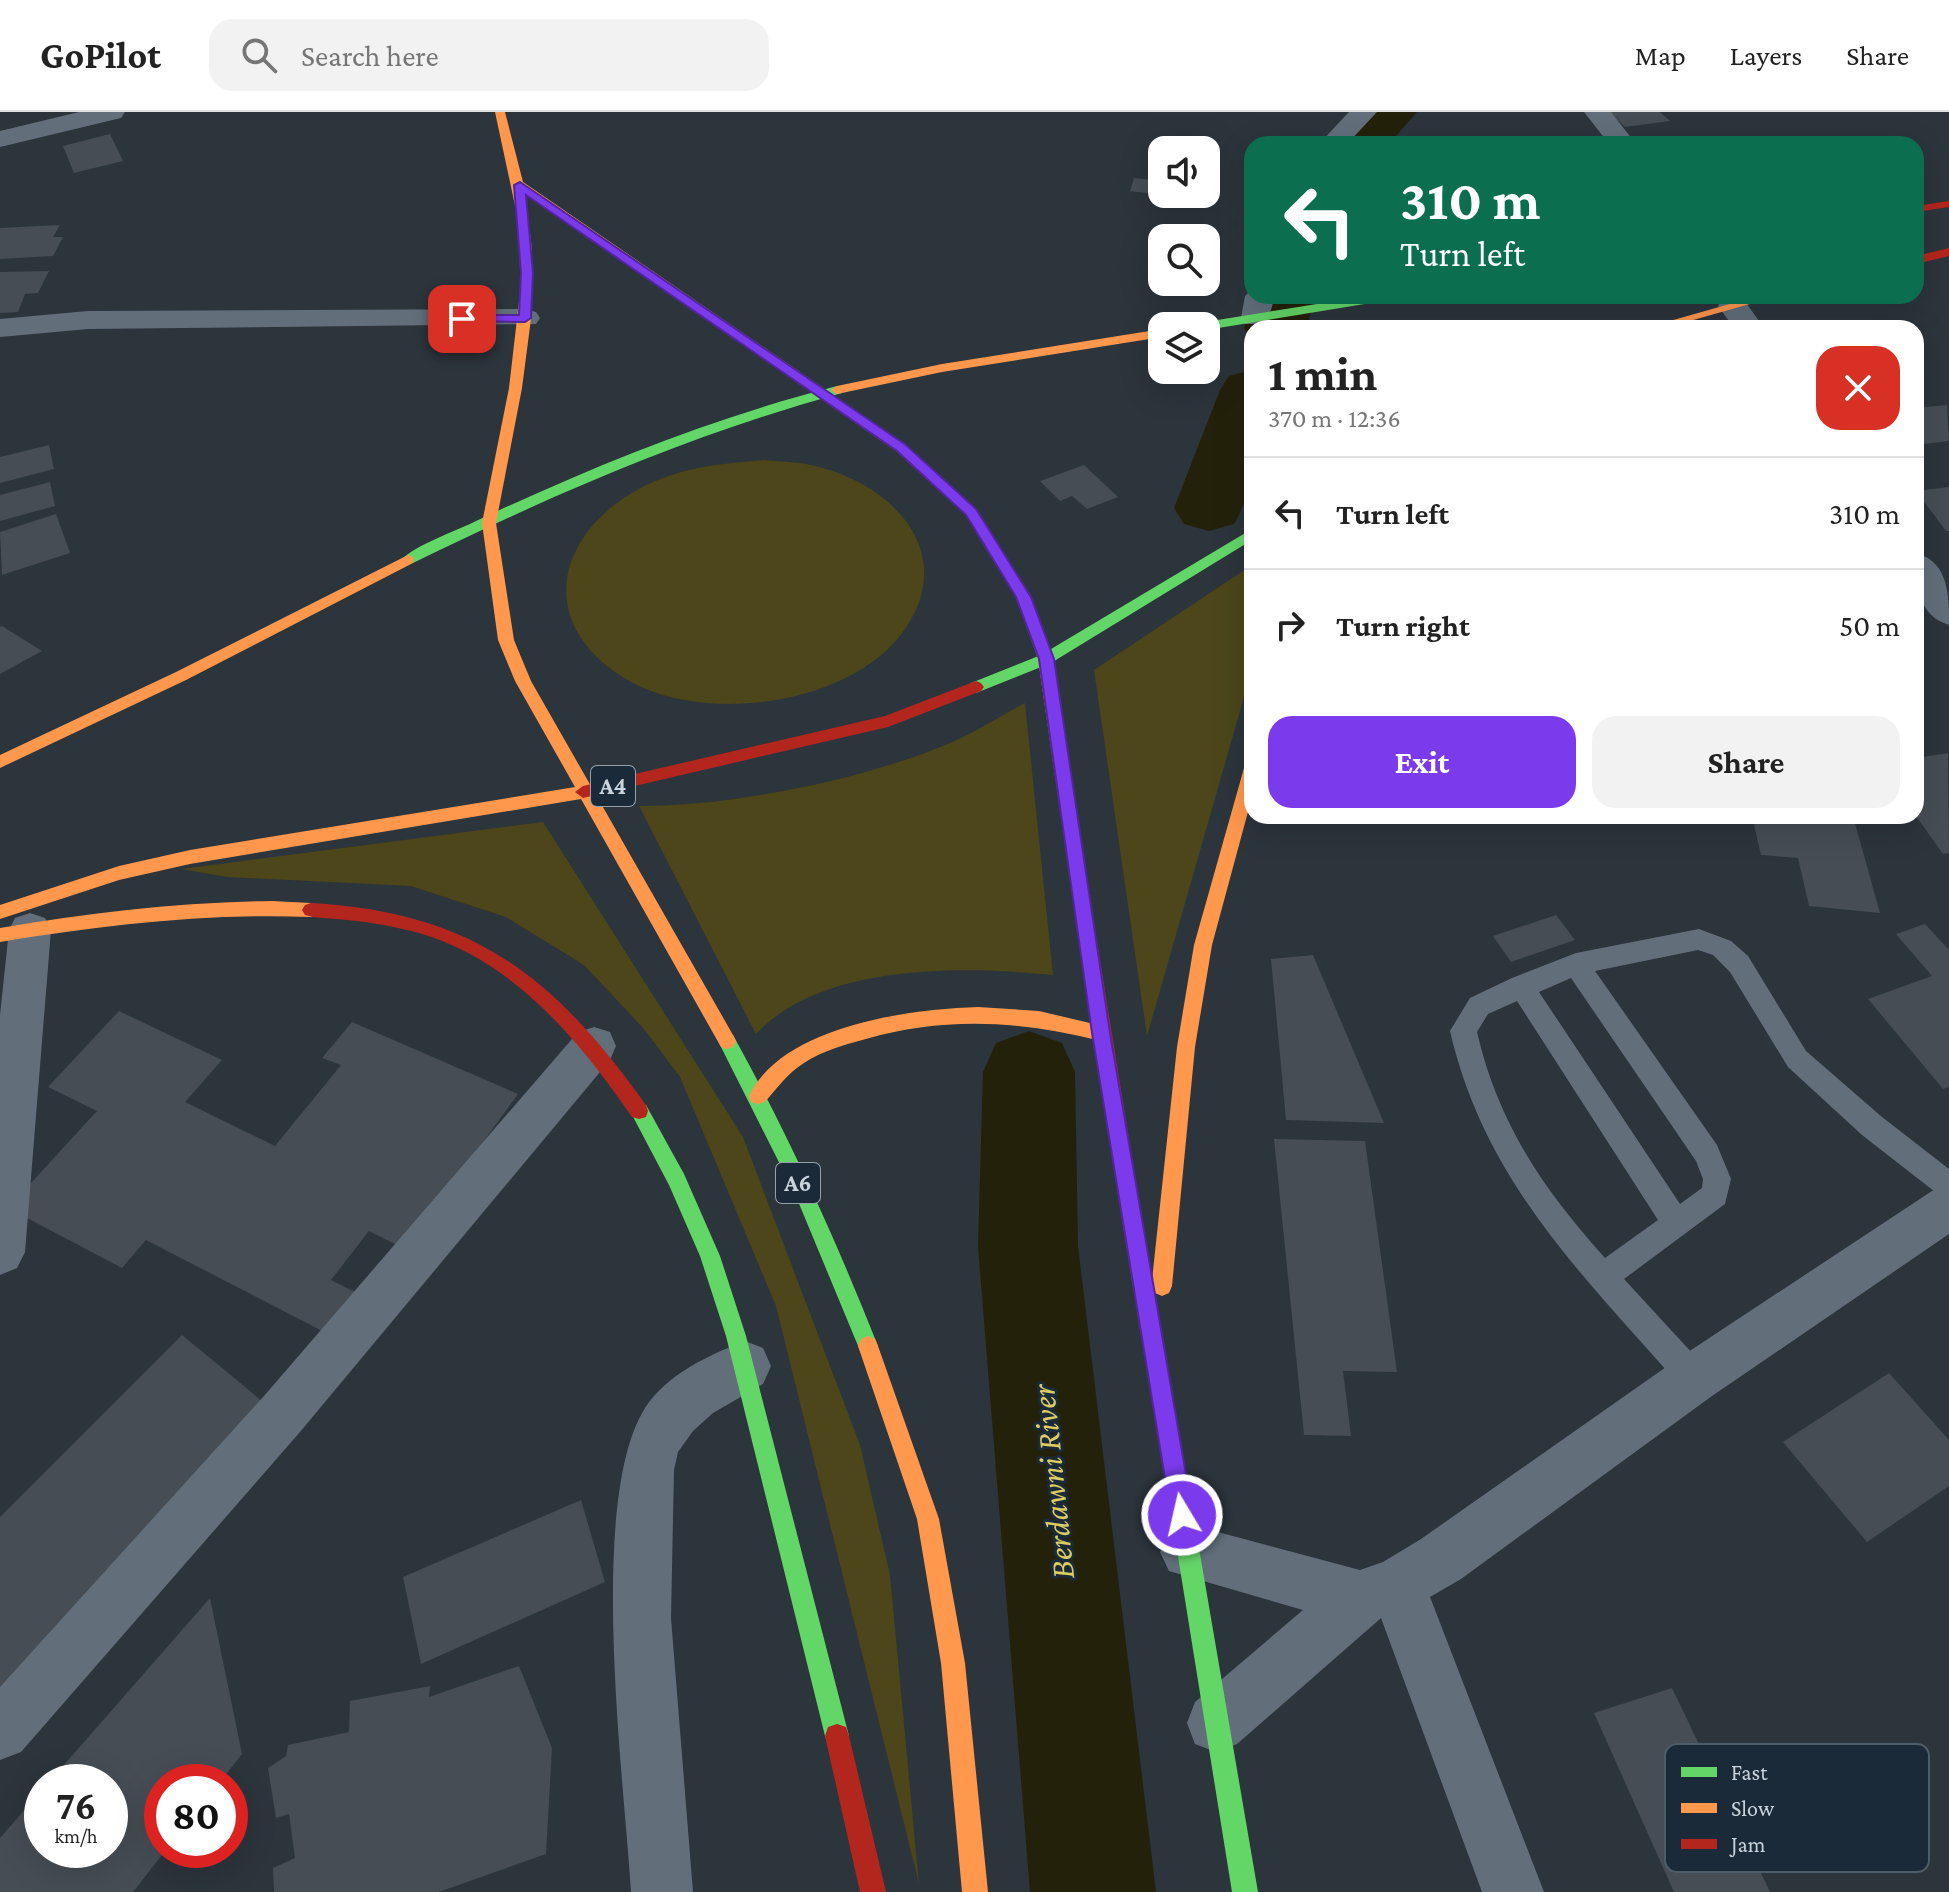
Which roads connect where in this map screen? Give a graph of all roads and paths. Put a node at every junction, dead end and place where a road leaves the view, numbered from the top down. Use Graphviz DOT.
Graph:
graph roads {
  1 [pos="112,112"];
  2 [pos="500,112"];
  3 [pos="1364,112"];
  4 [pos="1597,112"];
  5 [pos="1340,136"];
  6 [pos="1616,136"];
  7 [pos="0,139"];
  8 [pos="520,185"];
  9 [pos="1949,204"];
  10 [pos="1924,208"];
  11 [pos="1949,252"];
  12 [pos="1924,258"];
  13 [pos="1339,304"];
  14 [pos="1760,304"];
  15 [pos="1258,307"];
  16 [pos="1702,313"];
  17 [pos="1741,317"];
  18 [pos="525,318"];
  19 [pos="1678,320"];
  20 [pos="1695,320"];
  21 [pos="1220,321"];
  22 [pos="1,331"];
  23 [pos="1148,335"];
  24 [pos="822,393"];
  25 [pos="489,523"];
  26 [pos="1244,539"];
  27 [pos="1924,576"];
  28 [pos="1949,612"];
  29 [pos="1046,659"];
  30 [pos="0,762"];
  31 [pos="584,792"];
  32 [pos="1244,797"];
  33 [pos="10,926"];
  34 [pos="1576,964"];
  35 [pos="1521,986"];
  36 [pos="1101,1033"];
  37 [pos="594,1046"];
  38 [pos="758,1096"];
  39 [pos="1949,1186"];
  40 [pos="1949,1207"];
  41 [pos="1677,1224"];
  42 [pos="0,1252"];
  43 [pos="1604,1276"];
  44 [pos="745,1366"];
  45 [pos="1694,1378"];
  46 [pos="1167,1420"];
  47 [pos="1188,1552"];
  48 [pos="1378,1592"];
  49 [pos="1216,1723"];
  50 [pos="0,1731"];
  51 [pos="662,1892"];
  52 [pos="873,1892"];
  53 [pos="975,1892"];
  54 [pos="1245,1892"];
  55 [pos="1513,1892"];
  1 -- 7 [label="street"];
  2 -- 8 [label="main road"];
  3 -- 5 [label="street"];
  4 -- 6 [label="street"];
  8 -- 18 [label="main road"];
  8 -- 24 [label="main road"];
  9 -- 10 [label="main road"];
  11 -- 12 [label="main road"];
  13 -- 15 [label="main road"];
  14 -- 17 [label="main road"];
  15 -- 21 [label="main road"];
  16 -- 17 [label="main road"];
  16 -- 19 [label="main road"];
  16 -- 20 [label="main road"];
  18 -- 22 [label="street"];
  18 -- 25 [label="main road"];
  23 -- 24 [label="main road"];
  24 -- 25 [label="main road"];
  24 -- 29 [label="main road"];
  25 -- 30 [label="main road"];
  25 -- 31 [label="main road, A6"];
  26 -- 29 [label="main road, A4"];
  27 -- 28 [label="street"];
  29 -- 31 [label="main road, A4"];
  29 -- 36 [label="main road"];
  31 -- 33 [label="main road, A4"];
  31 -- 38 [label="main road, A6"];
  32 -- 46 [label="main road"];
  33 -- 37 [label="main road"];
  33 -- 42 [label="street"];
  34 -- 35 [label="lane"];
  34 -- 39 [label="lane"];
  34 -- 41 [label="lane"];
  35 -- 41 [label="lane"];
  35 -- 43 [label="lane"];
  36 -- 38 [label="main road"];
  36 -- 46 [label="main road"];
  37 -- 44 [label="main road"];
  37 -- 50 [label="street"];
  38 -- 53 [label="main road, A6"];
  40 -- 45 [label="street"];
  41 -- 43 [label="lane"];
  43 -- 45 [label="lane"];
  44 -- 51 [label="street"];
  44 -- 52 [label="main road"];
  45 -- 48 [label="street"];
  46 -- 47 [label="main road"];
  47 -- 48 [label="street"];
  47 -- 49 [label="main road"];
  48 -- 49 [label="street"];
  48 -- 55 [label="street"];
  49 -- 54 [label="main road"];
}
